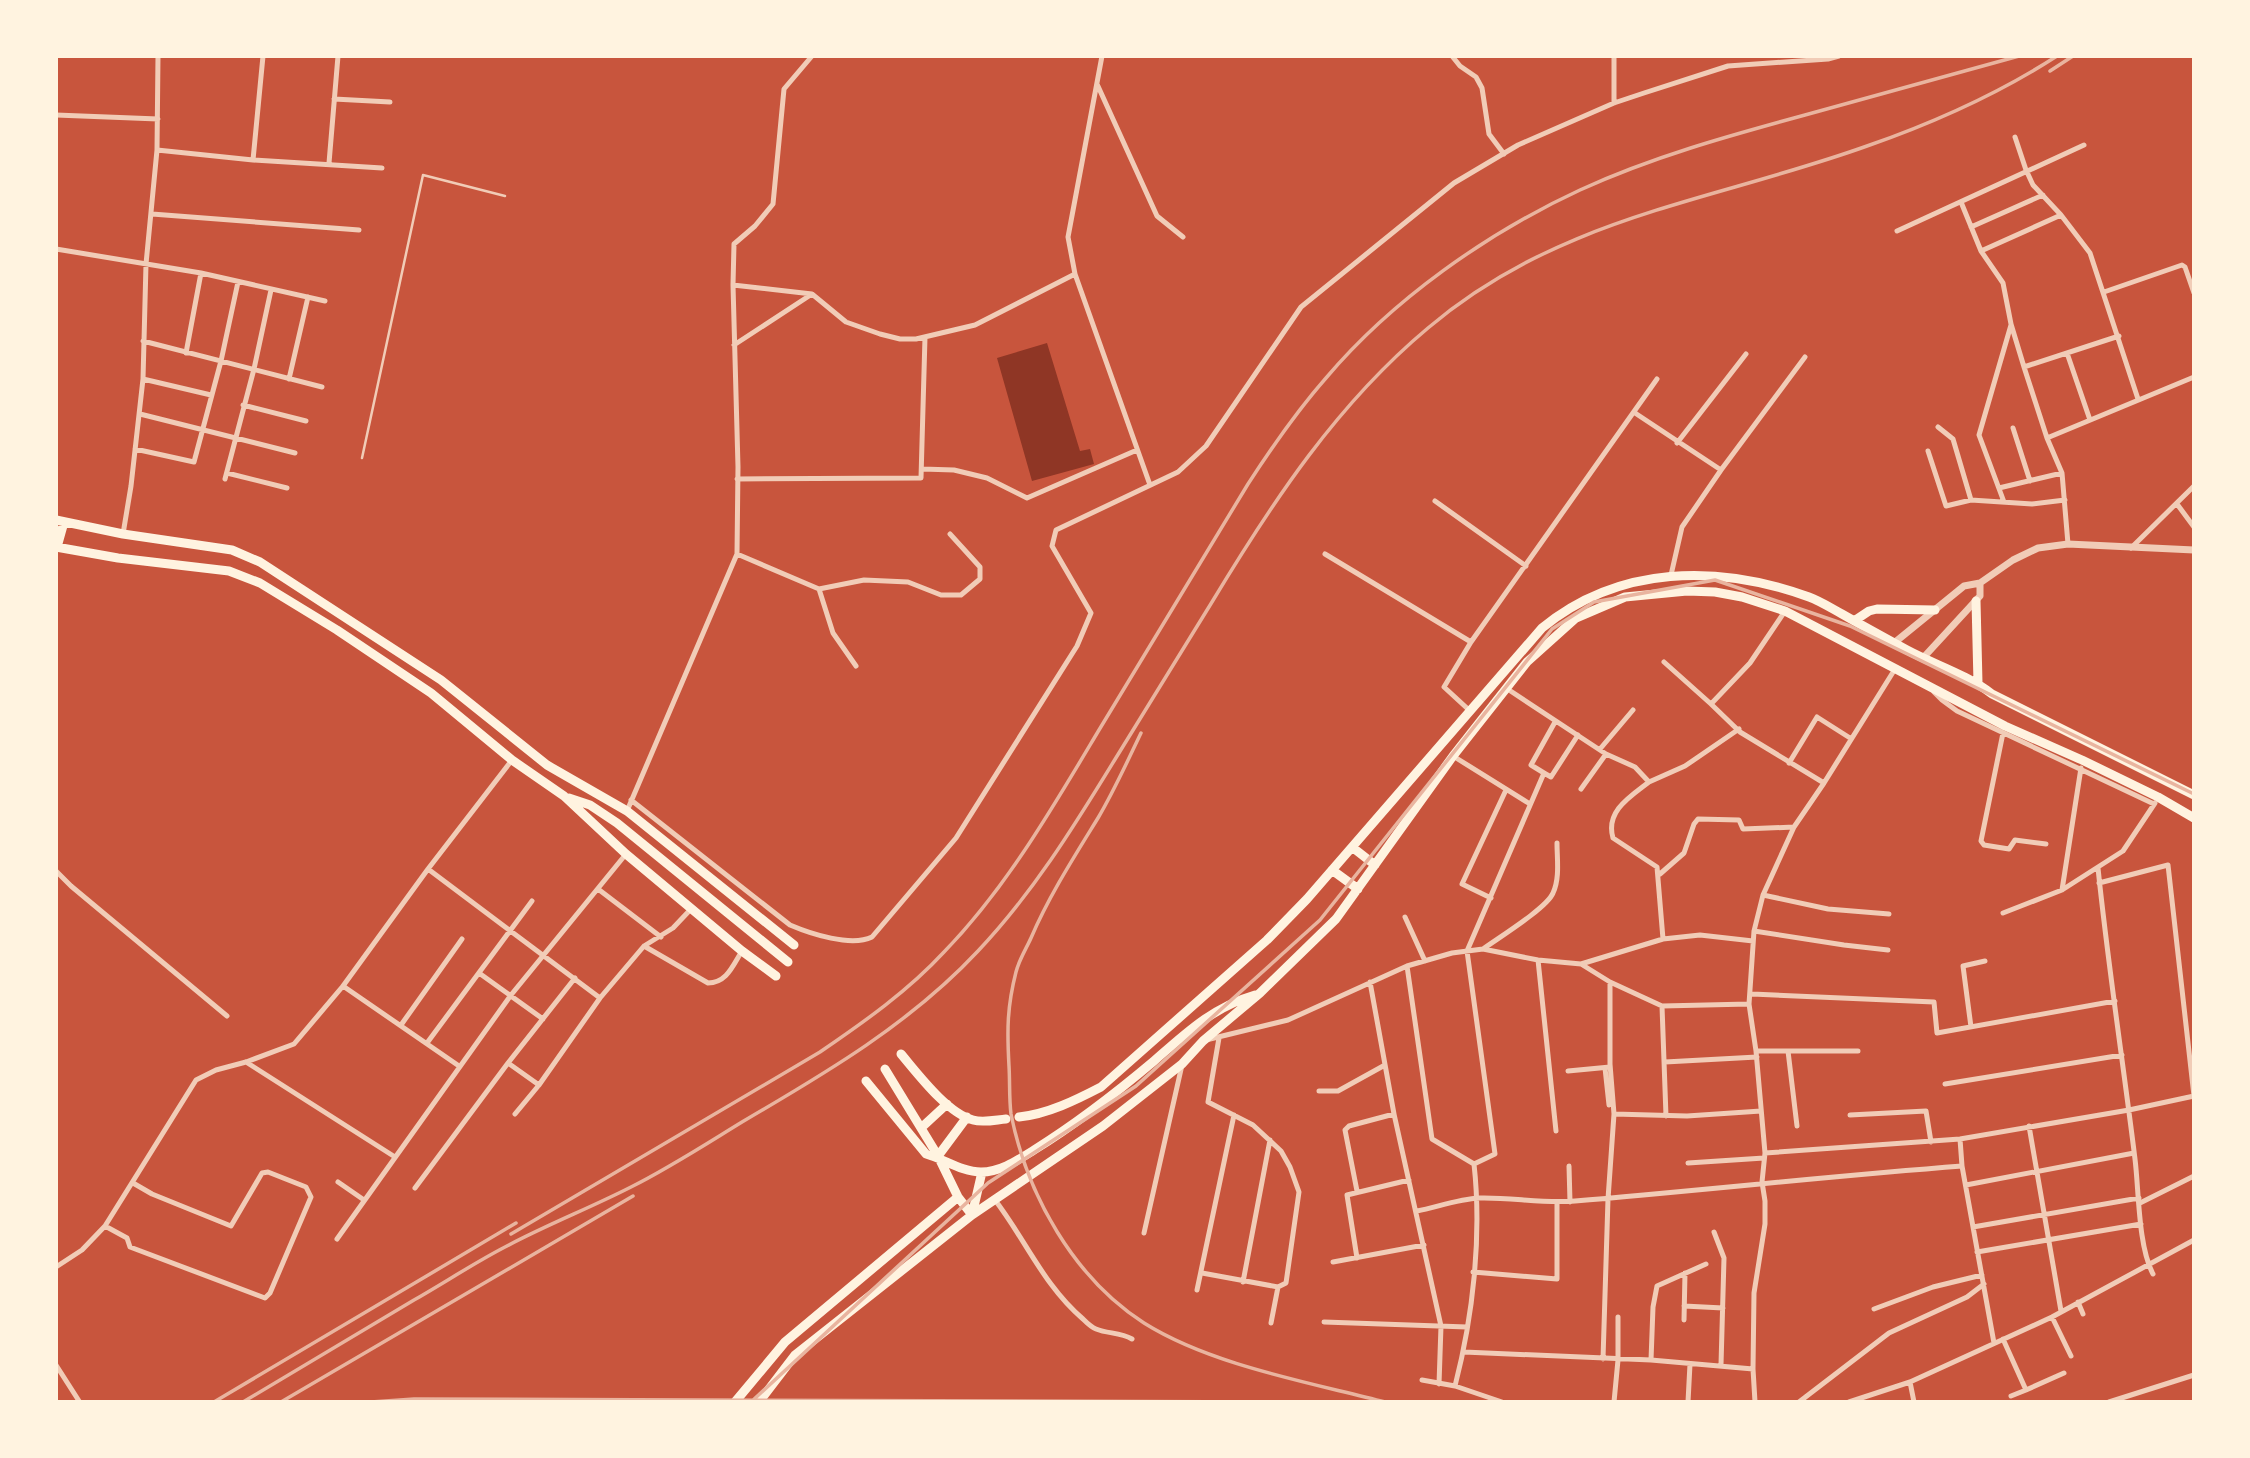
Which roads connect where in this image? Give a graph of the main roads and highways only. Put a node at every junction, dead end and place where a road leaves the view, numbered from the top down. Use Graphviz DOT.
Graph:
graph roads {
  1 [pos="60,521"];
  2 [pos="57,547"];
  3 [pos="1976,601"];
  4 [pos="1935,610"];
  5 [pos="1854,621"];
  6 [pos="1978,683"];
  7 [pos="2194,795"];
  8 [pos="564,796"];
  9 [pos="2194,818"];
  10 [pos="1352,847"];
  11 [pos="1375,865"];
  12 [pos="1332,870"];
  13 [pos="1358,889"];
  14 [pos="794,945"];
  15 [pos="788,962"];
  16 [pos="776,976"];
  17 [pos="1260,993"];
  18 [pos="901,1054"];
  19 [pos="885,1069"];
  20 [pos="866,1081"];
  21 [pos="947,1104"];
  22 [pos="967,1117"];
  23 [pos="1020,1117"];
  24 [pos="1006,1119"];
  25 [pos="921,1128"];
  26 [pos="938,1156"];
  27 [pos="982,1172"];
  28 [pos="958,1197"];
  29 [pos="972,1215"];
  30 [pos="735,1402"];
  31 [pos="759,1402"];
  1 -- 2 [label="main road"];
  1 -- 14 [label="main road"];
  2 -- 8 [label="main road"];
  3 -- 6 [label="main road"];
  4 -- 5 [label="main road"];
  5 -- 6 [label="main road"];
  5 -- 10 [label="main road"];
  6 -- 7 [label="main road"];
  8 -- 15 [label="main road"];
  8 -- 16 [label="main road"];
  9 -- 11 [label="main road"];
  10 -- 11 [label="main road"];
  10 -- 12 [label="main road"];
  11 -- 13 [label="main road"];
  12 -- 13 [label="main road"];
  12 -- 23 [label="main road"];
  13 -- 17 [label="main road"];
  17 -- 27 [label="main road"];
  17 -- 29 [label="main road"];
  18 -- 21 [label="main road"];
  19 -- 25 [label="main road"];
  20 -- 26 [label="main road"];
  21 -- 22 [label="main road"];
  21 -- 25 [label="main road"];
  22 -- 24 [label="main road"];
  22 -- 26 [label="main road"];
  25 -- 26 [label="main road"];
  26 -- 27 [label="main road"];
  26 -- 28 [label="main road"];
  27 -- 29 [label="main road"];
  28 -- 29 [label="main road"];
  28 -- 30 [label="main road"];
  29 -- 31 [label="main road"];
}
